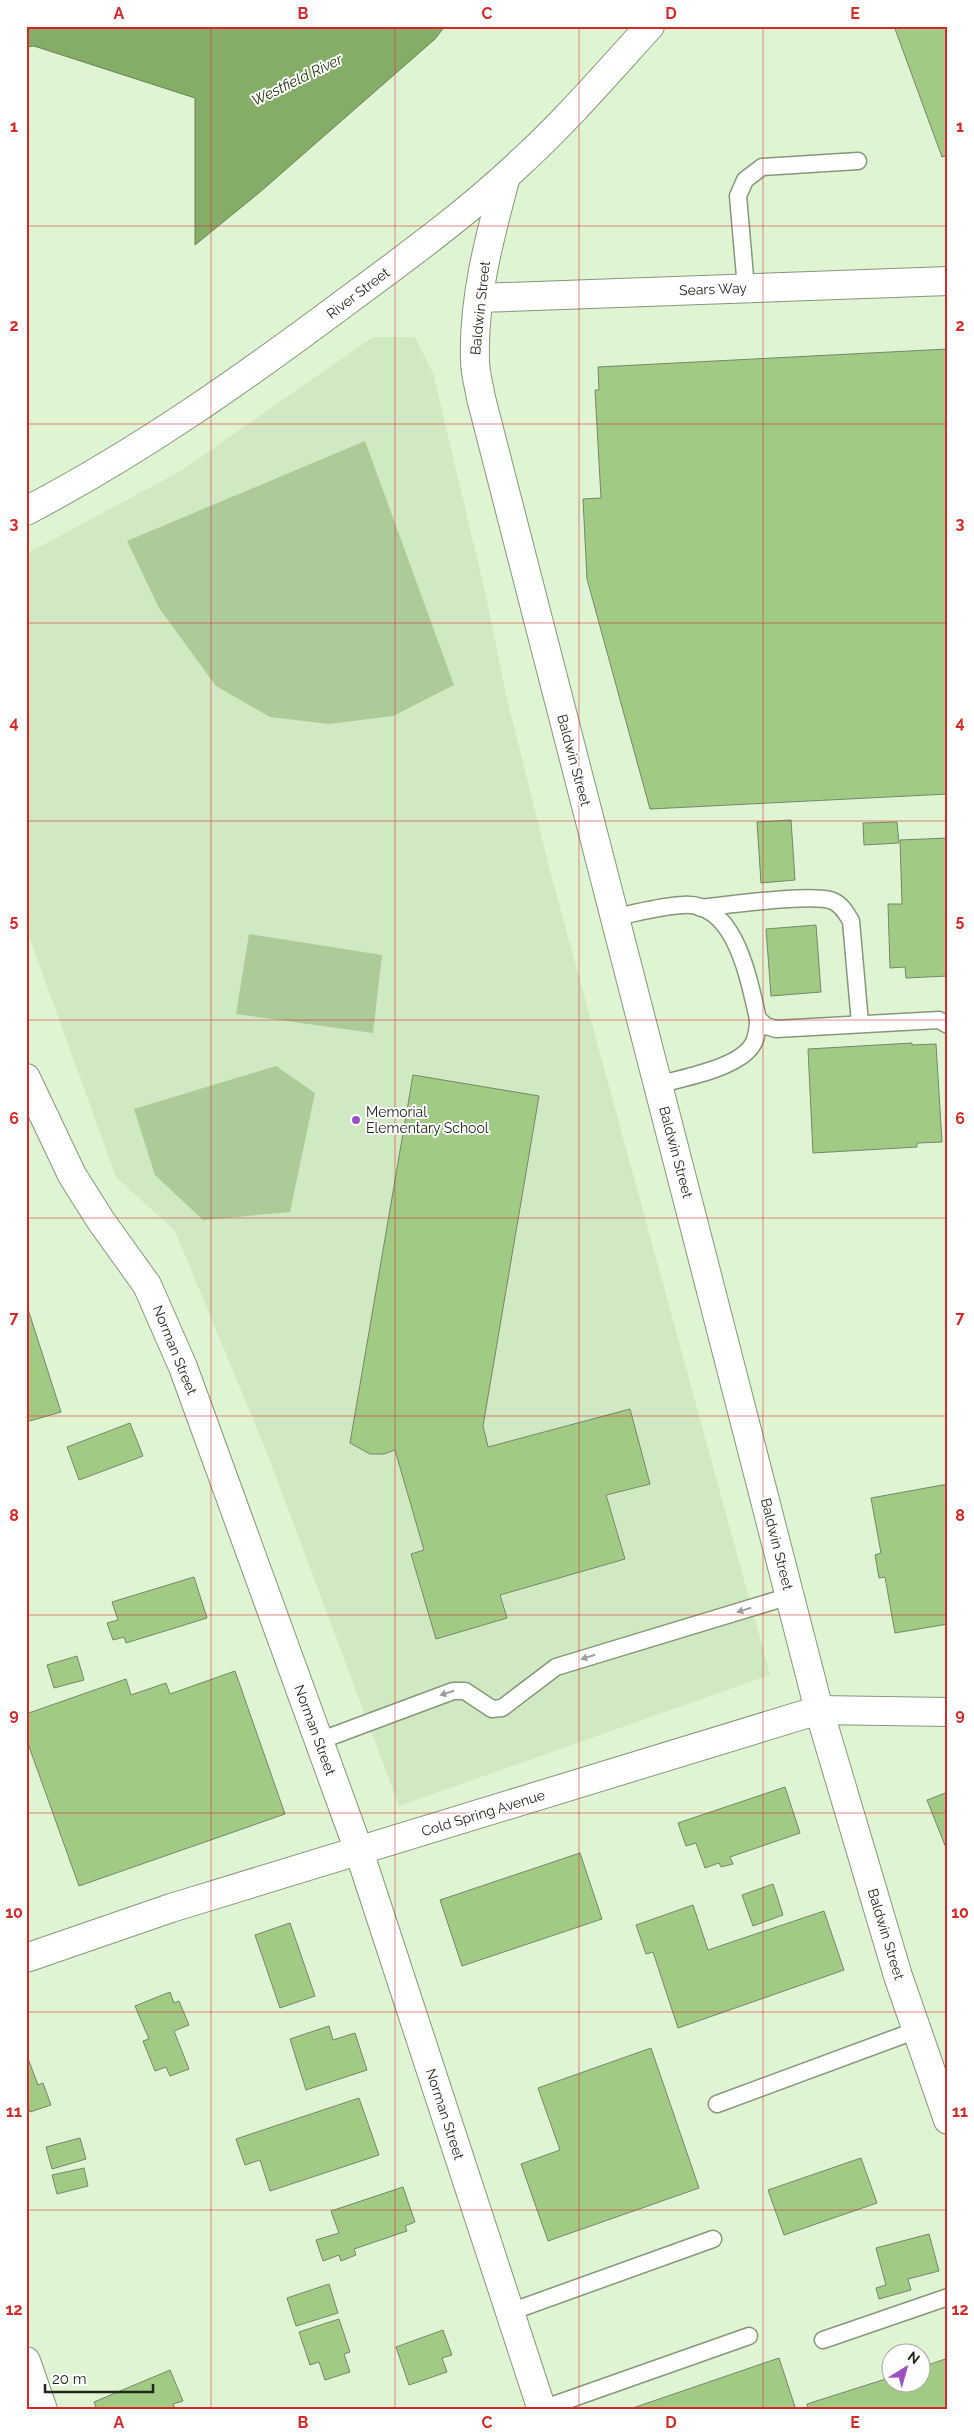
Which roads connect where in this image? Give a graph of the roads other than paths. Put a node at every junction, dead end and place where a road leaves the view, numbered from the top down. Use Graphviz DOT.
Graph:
graph roads {
  1 [pos="650,26"];
  2 [pos="858,161"];
  3 [pos="506,176"];
  4 [pos="948,281"];
  5 [pos="746,288"];
  6 [pos="479,298"];
  7 [pos="26,511"];
  8 [pos="701,908"];
  9 [pos="615,917"];
  10 [pos="758,1019"];
  11 [pos="860,1024"];
  12 [pos="948,1025"];
  13 [pos="26,1078"];
  14 [pos="658,1085"];
  15 [pos="790,1596"];
  16 [pos="820,1710"];
  17 [pos="948,1712"];
  18 [pos="319,1741"];
  19 [pos="359,1851"];
  20 [pos="26,1958"];
  21 [pos="917,2030"];
  22 [pos="717,2104"];
  23 [pos="948,2120"];
  24 [pos="713,2239"];
  25 [pos="948,2297"];
  26 [pos="510,2312"];
  27 [pos="749,2336"];
  28 [pos="823,2340"];
  29 [pos="26,2361"];
  30 [pos="44,2410"];
  31 [pos="542,2410"];
  1 -- 3 [label="street, River Street"];
  2 -- 5 [label="lane"];
  3 -- 6 [label="street, Baldwin Street"];
  3 -- 7 [label="street, River Street"];
  4 -- 5 [label="street, Sears Way"];
  5 -- 6 [label="street, Sears Way"];
  6 -- 9 [label="street, Baldwin Street"];
  8 -- 9 [label="lane"];
  8 -- 10 [label="lane"];
  8 -- 11 [label="lane"];
  9 -- 14 [label="street, Baldwin Street"];
  10 -- 11 [label="lane"];
  10 -- 14 [label="lane"];
  11 -- 12 [label="lane"];
  13 -- 18 [label="street, Norman Street"];
  14 -- 15 [label="street, Baldwin Street"];
  15 -- 16 [label="street, Baldwin Street"];
  15 -- 18 [label="lane, one-way"];
  16 -- 17 [label="street, Cold Spring Avenue"];
  16 -- 19 [label="street, Cold Spring Avenue"];
  16 -- 21 [label="street, Baldwin Street"];
  18 -- 19 [label="street, Norman Street"];
  19 -- 20 [label="street, Cold Spring Avenue"];
  19 -- 26 [label="street, Norman Street"];
  21 -- 22 [label="lane"];
  21 -- 23 [label="street, Baldwin Street"];
  24 -- 26 [label="lane"];
  25 -- 28 [label="lane"];
  26 -- 31 [label="street, Norman Street"];
  27 -- 31 [label="lane"];
  29 -- 30 [label="street"];
}
